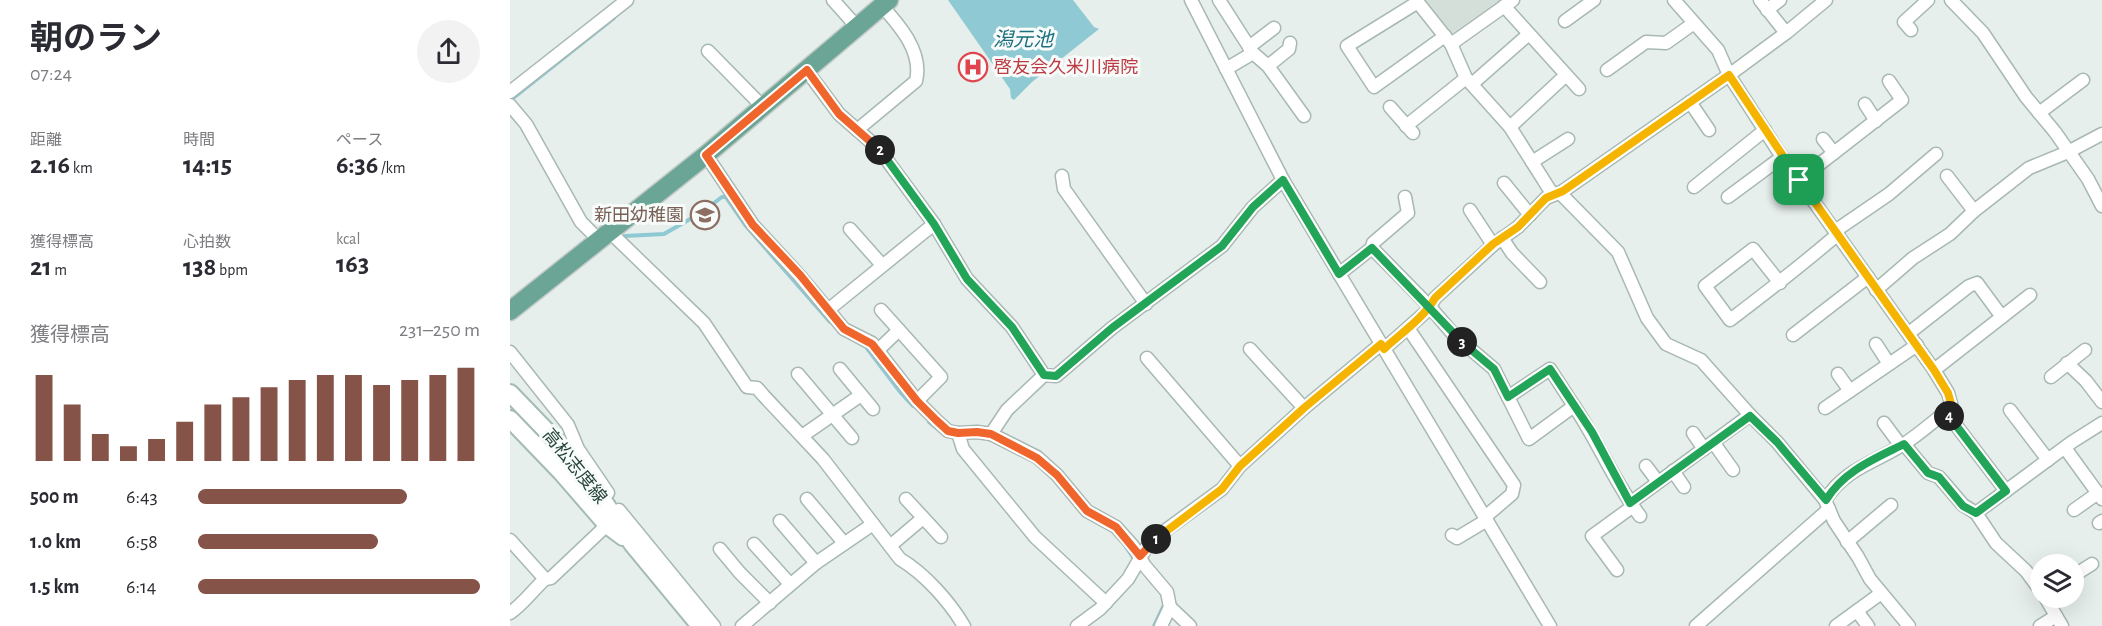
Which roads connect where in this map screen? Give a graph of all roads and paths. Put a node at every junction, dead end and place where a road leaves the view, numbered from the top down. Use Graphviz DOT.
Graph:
graph roads {
  1 [pos="627,0"];
  2 [pos="833,0"];
  3 [pos="1191,0"];
  4 [pos="1219,0"];
  5 [pos="1592,0"];
  6 [pos="1674,0"];
  7 [pos="1780,0"];
  8 [pos="1826,0"];
  9 [pos="1928,0"];
  10 [pos="1950,0"];
  11 [pos="1417,1"];
  12 [pos="885,3"];
  13 [pos="1508,3"];
  14 [pos="1763,5"];
  15 [pos="1565,21"];
  16 [pos="1694,23"];
  17 [pos="857,27"];
  18 [pos="1274,28"];
  19 [pos="1911,30"];
  20 [pos="1786,33"];
  21 [pos="1529,34"];
  22 [pos="1448,40"];
  23 [pos="1290,43"];
  24 [pos="1251,50"];
  25 [pos="708,51"];
  26 [pos="1268,66"];
  27 [pos="1226,69"];
  28 [pos="807,70"];
  29 [pos="1607,70"];
  30 [pos="1566,75"];
  31 [pos="1729,75"];
  32 [pos="2083,80"];
  33 [pos="1469,81"];
  34 [pos="1889,81"];
  35 [pos="1579,89"];
  36 [pos="510,92"];
  37 [pos="1690,102"];
  38 [pos="1864,104"];
  39 [pos="510,105"];
  40 [pos="763,107"];
  41 [pos="1390,107"];
  42 [pos="2039,113"];
  43 [pos="1304,116"];
  44 [pos="1876,121"];
  45 [pos="1510,127"];
  46 [pos="858,130"];
  47 [pos="1709,130"];
  48 [pos="1765,130"];
  49 [pos="2102,134"];
  50 [pos="1568,139"];
  51 [pos="1823,139"];
  52 [pos="2068,152"];
  53 [pos="1834,153"];
  54 [pos="1936,154"];
  55 [pos="706,155"];
  56 [pos="1782,157"];
  57 [pos="1532,162"];
  58 [pos="1062,176"];
  59 [pos="1947,176"];
  60 [pos="1283,180"];
  61 [pos="1799,180"];
  62 [pos="1504,183"];
  63 [pos="1694,187"];
  64 [pos="1556,194"];
  65 [pos="1405,197"];
  66 [pos="1728,197"];
  67 [pos="2102,206"];
  68 [pos="1470,210"];
  69 [pos="1974,211"];
  70 [pos="1530,215"];
  71 [pos="934,224"];
  72 [pos="850,229"];
  73 [pos="1836,232"];
  74 [pos="605,236"];
  75 [pos="1498,241"];
  76 [pos="1372,248"];
  77 [pos="882,265"];
  78 [pos="1339,274"];
  79 [pos="1868,277"];
  80 [pos="1540,282"];
  81 [pos="1780,283"];
  82 [pos="1876,290"];
  83 [pos="2030,295"];
  84 [pos="1146,304"];
  85 [pos="1430,307"];
  86 [pos="828,310"];
  87 [pos="881,310"];
  88 [pos="510,311"];
  89 [pos="2002,316"];
  90 [pos="1408,328"];
  91 [pos="899,330"];
  92 [pos="1908,333"];
  93 [pos="1793,335"];
  94 [pos="1876,344"];
  95 [pos="1917,345"];
  96 [pos="1383,347"];
  97 [pos="1250,349"];
  98 [pos="2085,350"];
  99 [pos="878,351"];
  100 [pos="510,352"];
  101 [pos="1148,358"];
  102 [pos="2067,363"];
  103 [pos="1889,364"];
  104 [pos="840,369"];
  105 [pos="1934,370"];
  106 [pos="798,374"];
  107 [pos="1838,374"];
  108 [pos="1044,375"];
  109 [pos="2051,377"];
  110 [pos="1850,391"];
  111 [pos="510,393"];
  112 [pos="861,395"];
  113 [pos="1508,397"];
  114 [pos="917,401"];
  115 [pos="2102,402"];
  116 [pos="1574,406"];
  117 [pos="1304,408"];
  118 [pos="1825,408"];
  119 [pos="873,410"];
  120 [pos="2010,410"];
  121 [pos="1946,412"];
  122 [pos="832,415"];
  123 [pos="1750,416"];
  124 [pos="510,419"];
  125 [pos="1884,423"];
  126 [pos="2102,423"];
  127 [pos="958,433"];
  128 [pos="1693,433"];
  129 [pos="991,434"];
  130 [pos="802,436"];
  131 [pos="852,438"];
  132 [pos="1902,445"];
  133 [pos="1708,446"];
  134 [pos="2065,448"];
  135 [pos="2048,460"];
  136 [pos="1240,466"];
  137 [pos="1646,466"];
  138 [pos="1733,470"];
  139 [pos="1673,471"];
  140 [pos="1658,482"];
  141 [pos="1684,487"];
  142 [pos="2006,491"];
  143 [pos="2100,496"];
  144 [pos="906,499"];
  145 [pos="807,500"];
  146 [pos="1827,504"];
  147 [pos="1891,505"];
  148 [pos="1634,508"];
  149 [pos="2074,510"];
  150 [pos="1976,513"];
  151 [pos="923,518"];
  152 [pos="1486,519"];
  153 [pos="780,521"];
  154 [pos="873,524"];
  155 [pos="608,525"];
  156 [pos="1452,535"];
  157 [pos="941,537"];
  158 [pos="510,540"];
  159 [pos="1848,542"];
  160 [pos="844,543"];
  161 [pos="754,544"];
  162 [pos="633,545"];
  163 [pos="890,546"];
  164 [pos="720,549"];
  165 [pos="1138,561"];
  166 [pos="816,562"];
  167 [pos="2092,564"];
  168 [pos="2084,569"];
  169 [pos="1617,570"];
  170 [pos="2030,576"];
  171 [pos="545,579"];
  172 [pos="789,584"];
  173 [pos="1880,594"];
  174 [pos="770,603"];
  175 [pos="1106,603"];
  176 [pos="1170,607"];
  177 [pos="2051,608"];
  178 [pos="1857,611"];
  179 [pos="510,613"];
  180 [pos="2059,621"];
  181 [pos="700,626"];
  182 [pos="714,626"];
  183 [pos="742,626"];
  184 [pos="964,626"];
  185 [pos="1077,626"];
  186 [pos="1161,626"];
  187 [pos="1190,626"];
  188 [pos="1550,626"];
  189 [pos="1696,626"];
  190 [pos="1836,626"];
  191 [pos="1868,626"];
  192 [pos="1909,626"];
  193 [pos="2040,626"];
  1 -- 36 [label="street"];
  2 -- 17 [label="street"];
  3 -- 27 [label="street"];
  4 -- 24 [label="street"];
  5 -- 15 [label="street"];
  6 -- 16 [label="street"];
  7 -- 14 [label="street"];
  8 -- 20 [label="street"];
  9 -- 19 [label="street"];
  10 -- 42 [label="street"];
  11 -- 22 [label="street"];
  11 -- 22 [label="street"];
  12 -- 17 [label="main road"];
  12 -- 46 [label="street"];
  13 -- 21 [label="street"];
  13 -- 22 [label="street"];
  14 -- 20 [label="street"];
  16 -- 29 [label="street"];
  16 -- 31 [label="street"];
  17 -- 28 [label="main road"];
  18 -- 24 [label="street"];
  20 -- 31 [label="street"];
  21 -- 30 [label="street"];
  21 -- 33 [label="street"];
  22 -- 33 [label="street"];
  23 -- 26 [label="street"];
  24 -- 26 [label="street"];
  24 -- 27 [label="street"];
  25 -- 40 [label="street"];
  26 -- 43 [label="street"];
  27 -- 60 [label="street"];
  28 -- 40 [label="main road"];
  28 -- 46 [label="street"];
  30 -- 35 [label="street"];
  30 -- 45 [label="street"];
  31 -- 37 [label="street"];
  31 -- 48 [label="street"];
  32 -- 42 [label="street"];
  33 -- 41 [label="street"];
  33 -- 45 [label="street"];
  34 -- 44 [label="street"];
  37 -- 47 [label="street"];
  37 -- 64 [label="street"];
  38 -- 44 [label="street"];
  39 -- 74 [label="street"];
  40 -- 55 [label="main road"];
  42 -- 52 [label="street"];
  44 -- 53 [label="street"];
  45 -- 57 [label="street"];
  46 -- 71 [label="street"];
  48 -- 56 [label="street"];
  48 -- 63 [label="street"];
  49 -- 52 [label="street"];
  50 -- 57 [label="street"];
  51 -- 53 [label="street"];
  52 -- 67 [label="street"];
  52 -- 69 [label="street"];
  53 -- 61 [label="street"];
  54 -- 73 [label="street"];
  55 -- 74 [label="main road"];
  55 -- 86 [label="street"];
  56 -- 61 [label="street"];
  56 -- 66 [label="street"];
  57 -- 64 [label="street"];
  58 -- 84 [label="street"];
  59 -- 69 [label="street"];
  60 -- 78 [label="street"];
  60 -- 84 [label="street"];
  61 -- 73 [label="street"];
  62 -- 70 [label="street"];
  64 -- 70 [label="street"];
  64 -- 123 [label="street"];
  65 -- 76 [label="street"];
  68 -- 75 [label="street"];
  69 -- 82 [label="street"];
  70 -- 75 [label="street"];
  71 -- 77 [label="street"];
  71 -- 108 [label="street"];
  72 -- 77 [label="street"];
  73 -- 79 [label="street"];
  73 -- 81 [label="street"];
  74 -- 88 [label="main road"];
  74 -- 130 [label="street"];
  75 -- 80 [label="street"];
  75 -- 85 [label="street"];
  76 -- 78 [label="street"];
  76 -- 85 [label="street"];
  77 -- 86 [label="street"];
  78 -- 96 [label="street"];
  79 -- 82 [label="street"];
  79 -- 93 [label="street"];
  81 -- 81 [label="street"];
  82 -- 92 [label="street"];
  83 -- 89 [label="street"];
  84 -- 108 [label="street"];
  85 -- 90 [label="street"];
  85 -- 113 [label="street"];
  86 -- 99 [label="street"];
  87 -- 91 [label="street"];
  89 -- 92 [label="street"];
  89 -- 105 [label="street"];
  90 -- 96 [label="street"];
  90 -- 152 [label="street"];
  91 -- 99 [label="street"];
  91 -- 114 [label="street"];
  92 -- 95 [label="street"];
  94 -- 103 [label="street"];
  95 -- 103 [label="street"];
  95 -- 105 [label="street"];
  96 -- 117 [label="street"];
  96 -- 152 [label="street"];
  97 -- 117 [label="street"];
  98 -- 102 [label="street"];
  99 -- 114 [label="street"];
  100 -- 182 [label="street"];
  101 -- 136 [label="street"];
  102 -- 109 [label="street"];
  102 -- 115 [label="street"];
  103 -- 110 [label="street"];
  104 -- 112 [label="street"];
  105 -- 121 [label="street"];
  106 -- 122 [label="street"];
  107 -- 110 [label="street"];
  108 -- 129 [label="street"];
  110 -- 118 [label="street"];
  111 -- 162 [label="main road, 高松志度線"];
  112 -- 119 [label="street"];
  112 -- 122 [label="street"];
  113 -- 116 [label="street"];
  113 -- 116 [label="street"];
  114 -- 127 [label="street"];
  116 -- 148 [label="street"];
  117 -- 136 [label="street"];
  120 -- 135 [label="street"];
  121 -- 132 [label="street"];
  121 -- 142 [label="street"];
  122 -- 130 [label="street"];
  122 -- 131 [label="street"];
  123 -- 133 [label="street"];
  123 -- 146 [label="street"];
  124 -- 155 [label="main road, 高松志度線"];
  125 -- 132 [label="street"];
  126 -- 134 [label="street"];
  127 -- 129 [label="street"];
  127 -- 175 [label="street"];
  128 -- 133 [label="street"];
  129 -- 165 [label="street"];
  130 -- 154 [label="street"];
  132 -- 146 [label="street"];
  132 -- 150 [label="street"];
  133 -- 138 [label="street"];
  133 -- 139 [label="street"];
  134 -- 135 [label="street"];
  134 -- 143 [label="street"];
  135 -- 142 [label="street"];
  136 -- 165 [label="street"];
  137 -- 140 [label="street"];
  139 -- 140 [label="street"];
  139 -- 141 [label="street"];
  140 -- 148 [label="street"];
  142 -- 150 [label="street"];
  143 -- 149 [label="street"];
  144 -- 151 [label="street"];
  145 -- 160 [label="street"];
  146 -- 159 [label="street"];
  146 -- 189 [label="street"];
  147 -- 159 [label="street"];
  148 -- 169 [label="street"];
  150 -- 170 [label="street"];
  151 -- 157 [label="street"];
  151 -- 163 [label="street"];
  152 -- 156 [label="street"];
  152 -- 188 [label="street"];
  153 -- 166 [label="street"];
  154 -- 160 [label="street"];
  154 -- 163 [label="street"];
  155 -- 162 [label="main road, 高松志度線"];
  155 -- 171 [label="street"];
  158 -- 171 [label="street"];
  159 -- 173 [label="street"];
  160 -- 166 [label="street"];
  161 -- 172 [label="street"];
  162 -- 181 [label="main road, 高松志度線"];
  163 -- 184 [label="street"];
  164 -- 174 [label="street"];
  165 -- 175 [label="street"];
  165 -- 176 [label="street"];
  166 -- 172 [label="street"];
  167 -- 168 [label="street"];
  171 -- 179 [label="street"];
  172 -- 174 [label="street"];
  173 -- 178 [label="street"];
  173 -- 192 [label="street"];
  174 -- 183 [label="street"];
  175 -- 185 [label="street"];
  176 -- 186 [label="street"];
  176 -- 187 [label="street"];
  177 -- 180 [label="street"];
  178 -- 190 [label="street"];
  178 -- 191 [label="street"];
  180 -- 193 [label="street"];
}
